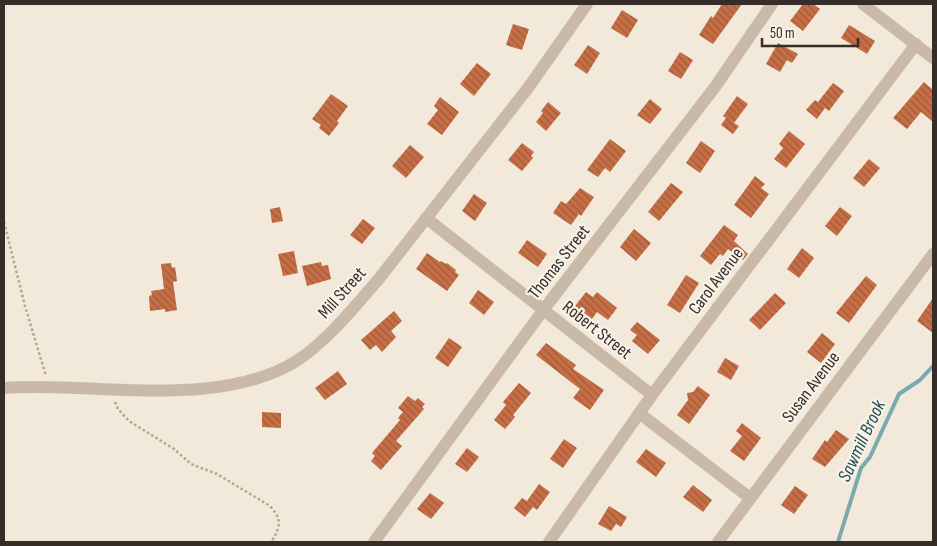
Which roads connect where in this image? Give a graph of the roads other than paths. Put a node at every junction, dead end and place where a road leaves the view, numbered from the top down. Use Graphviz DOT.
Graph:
graph roads {
  1 [pos="587,4"];
  2 [pos="772,4"];
  3 [pos="863,4"];
  4 [pos="916,44"];
  5 [pos="933,58"];
  6 [pos="426,218"];
  7 [pos="933,254"];
  8 [pos="544,309"];
  9 [pos="4,388"];
  10 [pos="652,395"];
  11 [pos="640,413"];
  12 [pos="750,498"];
  13 [pos="374,542"];
  14 [pos="550,542"];
  15 [pos="718,542"];
  1 -- 6 [label="street, Mill Street"];
  2 -- 8 [label="street, Thomas Street"];
  3 -- 4 [label="street"];
  4 -- 5 [label="street"];
  4 -- 10 [label="street, Carol Avenue"];
  6 -- 8 [label="street, Robert Street"];
  6 -- 9 [label="street, Mill Street"];
  7 -- 12 [label="street, Susan Avenue"];
  8 -- 10 [label="street, Robert Street"];
  8 -- 13 [label="street, Thomas Street"];
  10 -- 11 [label="street, Carol Avenue"];
  11 -- 12 [label="street"];
  11 -- 14 [label="street, Carol Avenue"];
  12 -- 15 [label="street, Susan Avenue"];
}
